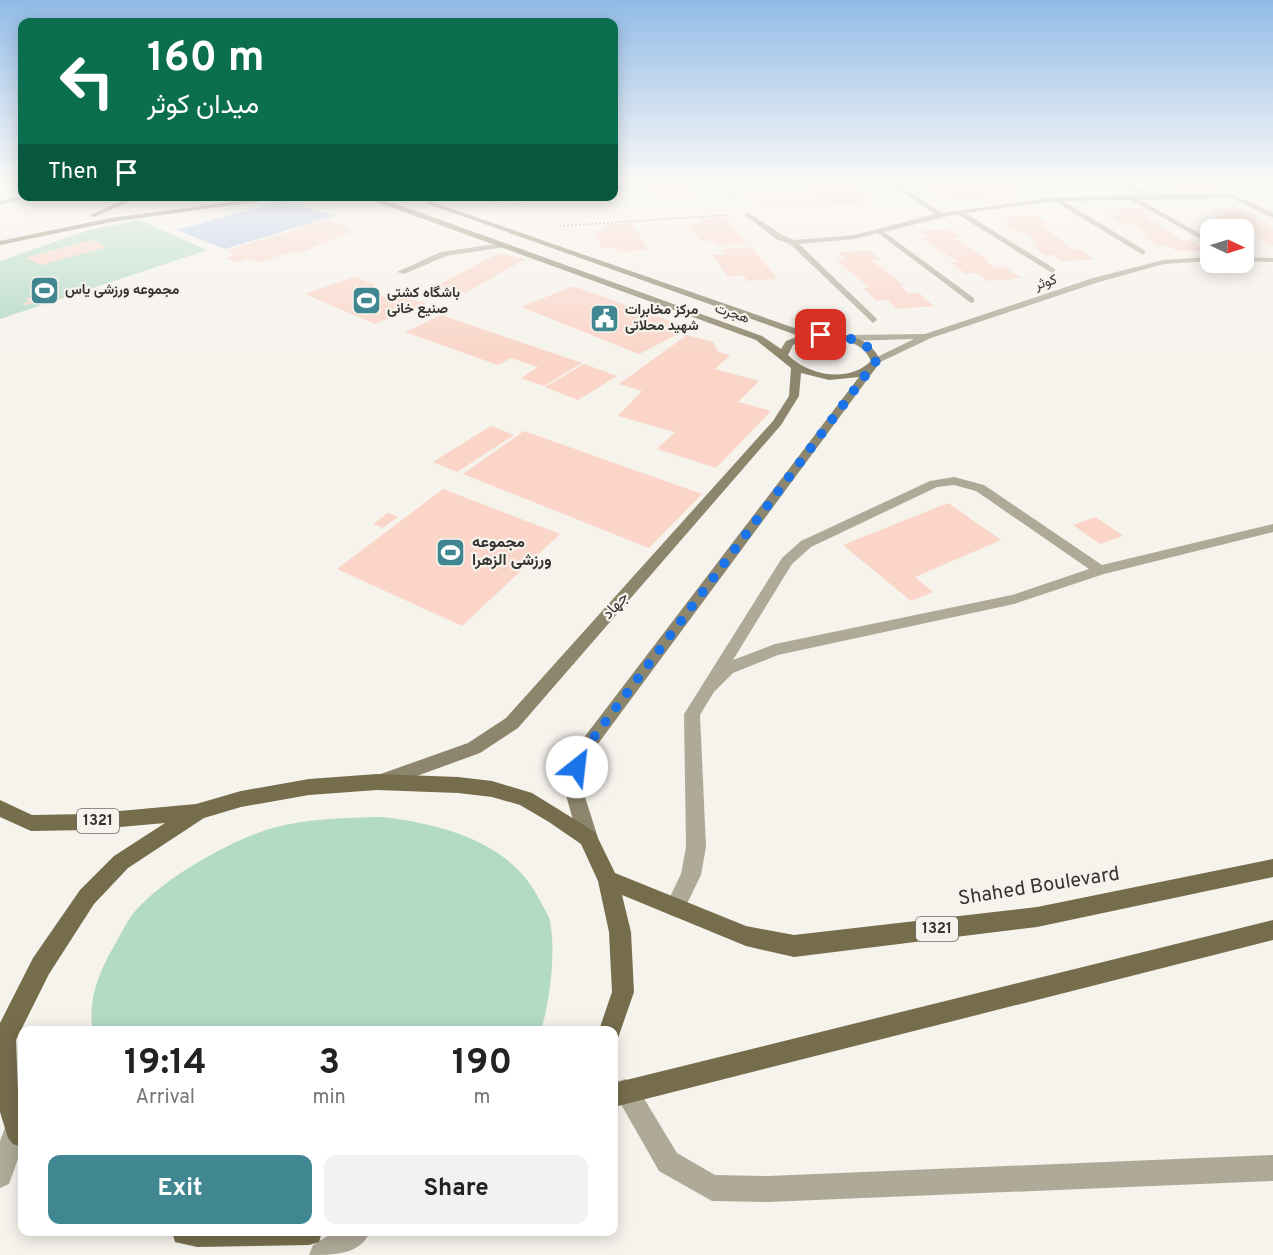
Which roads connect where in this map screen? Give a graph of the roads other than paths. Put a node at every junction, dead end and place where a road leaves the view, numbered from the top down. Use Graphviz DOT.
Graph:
graph roads {
  1 [pos="17,240"];
  2 [pos="487,240"];
  3 [pos="534,240"];
  4 [pos="786,240"];
  5 [pos="823,240"];
  6 [pos="890,240"];
  7 [pos="1001,240"];
  8 [pos="1121,240"];
  9 [pos="793,242"];
  10 [pos="0,243"];
  11 [pos="502,245"];
  12 [pos="1143,253"];
  13 [pos="1254,259"];
  14 [pos="1200,260"];
  15 [pos="1273,260"];
  16 [pos="1052,271"];
  17 [pos="401,273"];
  18 [pos="971,300"];
  19 [pos="873,320"];
  20 [pos="808,336"];
  21 [pos="928,336"];
  22 [pos="847,338"];
  23 [pos="783,355"];
  24 [pos="874,364"];
  25 [pos="796,367"];
  26 [pos="1273,528"];
  27 [pos="1100,570"];
  28 [pos="708,688"];
  29 [pos="377,782"];
  30 [pos="0,808"];
  31 [pos="198,812"];
  32 [pos="588,838"];
  33 [pos="1273,868"];
  34 [pos="608,880"];
  35 [pos="675,907"];
  36 [pos="1273,930"];
  37 [pos="610,1026"];
  38 [pos="3,1083"];
  39 [pos="619,1093"];
  40 [pos="18,1126"];
  41 [pos="18,1136"];
  42 [pos="1273,1167"];
  43 [pos="0,1175"];
  44 [pos="351,1236"];
  45 [pos="324,1255"];
  1 -- 10 [label="main road"];
  2 -- 11 [label="main road, هجرت"];
  3 -- 20 [label="main road, هجرت"];
  4 -- 9 [label="street"];
  5 -- 9 [label="street"];
  6 -- 18 [label="street"];
  7 -- 16 [label="street"];
  8 -- 12 [label="street"];
  9 -- 19 [label="street"];
  11 -- 17 [label="street"];
  11 -- 23 [label="main road, هجرت"];
  13 -- 15 [label="street"];
  14 -- 21 [label="street, کوثر"];
  20 -- 22 [label="main road, هجرت"];
  20 -- 23 [label="main road"];
  21 -- 22 [label="street, کوثر"];
  21 -- 24 [label="street, کوثر"];
  22 -- 24 [label="main road"];
  23 -- 25 [label="main road, هجرت"];
  24 -- 25 [label="main road"];
  24 -- 32 [label="main road"];
  25 -- 29 [label="main road, جهاد"];
  26 -- 27 [label="street"];
  27 -- 28 [label="street"];
  27 -- 28 [label="street"];
  28 -- 35 [label="street"];
  29 -- 31 [label="main road"];
  29 -- 32 [label="main road"];
  30 -- 31 [label="main road, 1321"];
  31 -- 38 [label="main road"];
  32 -- 34 [label="main road"];
  33 -- 35 [label="main road, Shahed Boulevard / 1321"];
  34 -- 35 [label="main road, Shahed Boulevard / 1321"];
  34 -- 37 [label="main road"];
  36 -- 39 [label="main road"];
  38 -- 40 [label="main road"];
  39 -- 42 [label="street"];
  41 -- 43 [label="street"];
  44 -- 45 [label="street"];
}
